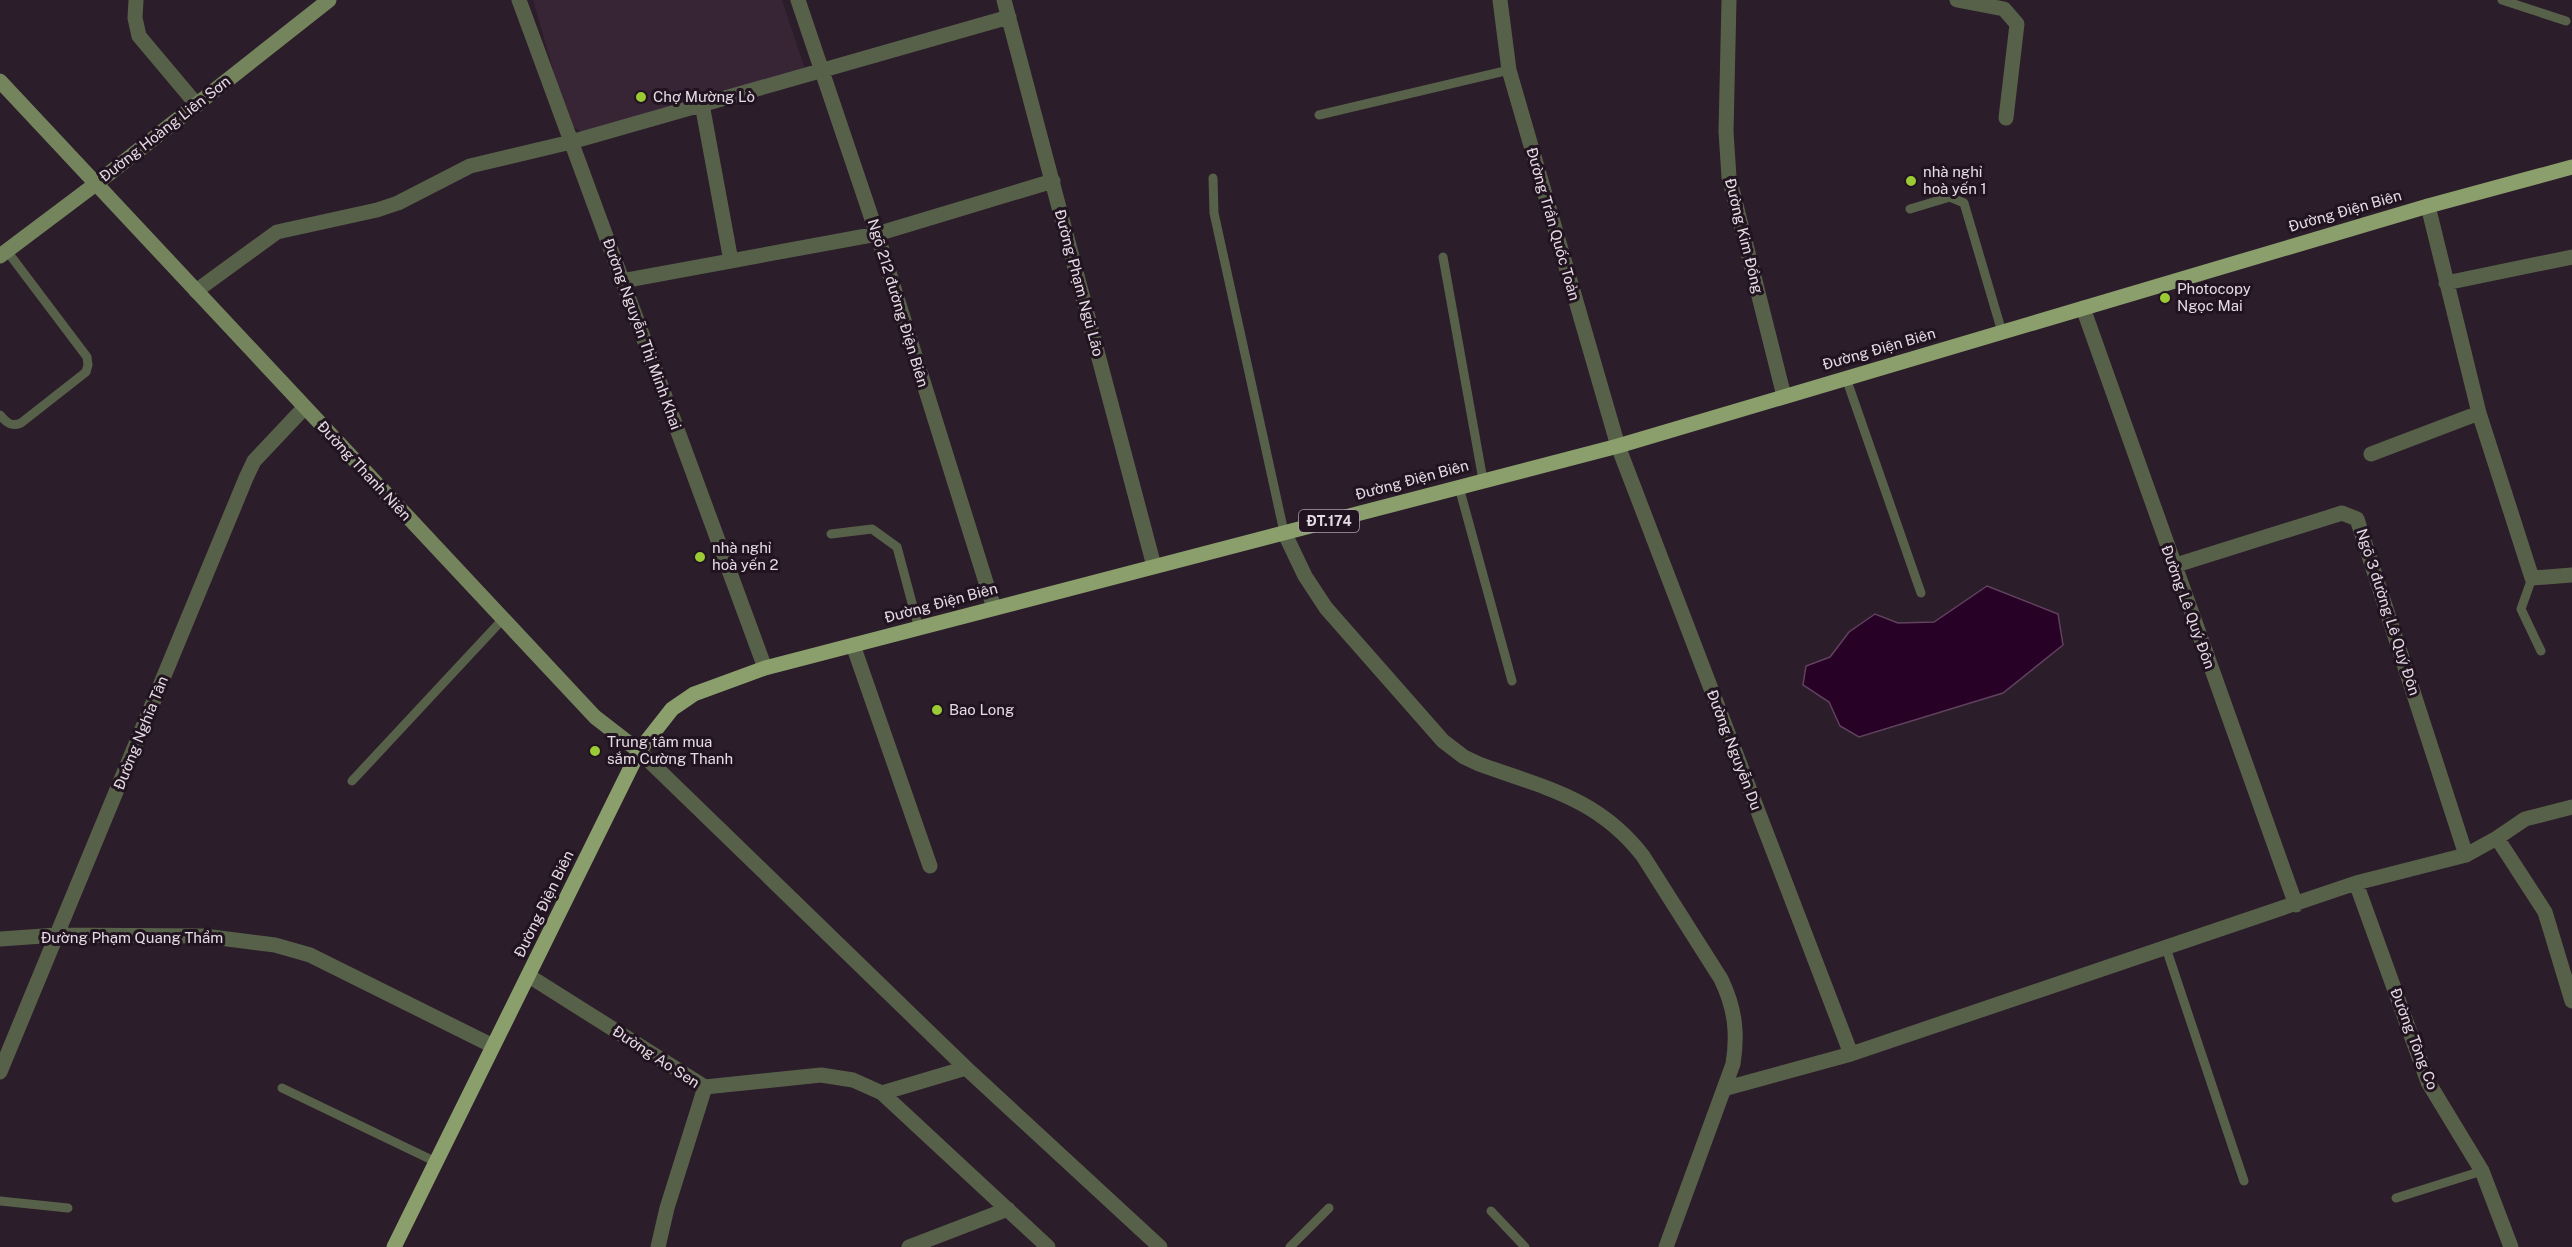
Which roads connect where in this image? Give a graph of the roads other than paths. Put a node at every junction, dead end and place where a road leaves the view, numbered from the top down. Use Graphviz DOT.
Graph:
graph roads {
  1 [pos="136,0"];
  2 [pos="329,0"];
  3 [pos="519,0"];
  4 [pos="798,0"];
  5 [pos="1004,0"];
  6 [pos="1500,0"];
  7 [pos="1729,0"];
  8 [pos="1957,0"];
  9 [pos="2502,0"];
  10 [pos="1009,17"];
  11 [pos="2566,21"];
  12 [pos="823,70"];
  13 [pos="1509,70"];
  14 [pos="0,81"];
  15 [pos="702,104"];
  16 [pos="197,105"];
  17 [pos="1319,115"];
  18 [pos="2006,117"];
  19 [pos="571,142"];
  20 [pos="2572,167"];
  21 [pos="1213,178"];
  22 [pos="1053,181"];
  23 [pos="97,183"];
  24 [pos="2428,206"];
  25 [pos="1911,209"];
  26 [pos="877,234"];
  27 [pos="4,254"];
  28 [pos="1443,257"];
  29 [pos="2572,257"];
  30 [pos="731,261"];
  31 [pos="622,281"];
  32 [pos="2446,283"];
  33 [pos="196,291"];
  34 [pos="2083,308"];
  35 [pos="2002,332"];
  36 [pos="1846,378"];
  37 [pos="1784,396"];
  38 [pos="304,408"];
  39 [pos="2479,413"];
  40 [pos="0,415"];
  41 [pos="1618,446"];
  42 [pos="2371,454"];
  43 [pos="1483,480"];
  44 [pos="1459,487"];
  45 [pos="1284,532"];
  46 [pos="831,534"];
  47 [pos="1154,566"];
  48 [pos="2173,566"];
  49 [pos="2572,575"];
  50 [pos="2532,578"];
  51 [pos="1922,593"];
  52 [pos="994,608"];
  53 [pos="503,619"];
  54 [pos="919,629"];
  55 [pos="853,645"];
  56 [pos="2541,651"];
  57 [pos="765,668"];
  58 [pos="1512,681"];
  59 [pos="639,751"];
  60 [pos="352,781"];
  61 [pos="2572,807"];
  62 [pos="2497,838"];
  63 [pos="2466,855"];
  64 [pos="930,866"];
  65 [pos="2356,883"];
  66 [pos="2296,905"];
  67 [pos="57,935"];
  68 [pos="0,939"];
  69 [pos="2166,948"];
  70 [pos="529,976"];
  71 [pos="2572,1001"];
  72 [pos="493,1046"];
  73 [pos="1851,1054"];
  74 [pos="966,1068"];
  75 [pos="0,1072"];
  76 [pos="705,1087"];
  77 [pos="282,1088"];
  78 [pos="1726,1088"];
  79 [pos="882,1093"];
  80 [pos="436,1162"];
  81 [pos="2482,1171"];
  82 [pos="2244,1181"];
  83 [pos="2396,1198"];
  84 [pos="0,1201"];
  85 [pos="68,1208"];
  86 [pos="1329,1208"];
  87 [pos="1008,1209"];
  88 [pos="1491,1211"];
  89 [pos="394,1247"];
  90 [pos="658,1247"];
  91 [pos="909,1247"];
  92 [pos="1048,1247"];
  93 [pos="1160,1247"];
  94 [pos="1290,1247"];
  95 [pos="1525,1247"];
  96 [pos="1666,1247"];
  97 [pos="2511,1247"];
  1 -- 16 [label="street"];
  2 -- 16 [label="main road, Đường Hoàng Liên Sơn"];
  3 -- 19 [label="street, Đường Nguyễn Thị Minh Khai"];
  4 -- 12 [label="street, Ngõ 212 đường Điện Biên"];
  5 -- 10 [label="street, Đường Phạm Ngũ Lão"];
  6 -- 13 [label="street, Đường Trần Quốc Toản"];
  7 -- 37 [label="street, Đường Kim Đồng"];
  8 -- 18 [label="street"];
  9 -- 11 [label="lane"];
  10 -- 12 [label="street"];
  10 -- 22 [label="street, Đường Phạm Ngũ Lão"];
  12 -- 15 [label="street"];
  12 -- 26 [label="street, Ngõ 212 đường Điện Biên"];
  13 -- 17 [label="lane"];
  13 -- 41 [label="street, Đường Trần Quốc Toản"];
  14 -- 23 [label="main road, Đường Thanh Niên"];
  15 -- 19 [label="street"];
  15 -- 30 [label="street"];
  16 -- 23 [label="main road, Đường Hoàng Liên Sơn"];
  19 -- 31 [label="street, Đường Nguyễn Thị Minh Khai"];
  19 -- 33 [label="street"];
  20 -- 24 [label="main road, Đường Điện Biên / ĐT.174"];
  21 -- 45 [label="lane"];
  22 -- 26 [label="street"];
  22 -- 47 [label="street, Đường Phạm Ngũ Lão"];
  23 -- 27 [label="main road, Đường Hoàng Liên Sơn"];
  23 -- 33 [label="main road, Đường Thanh Niên"];
  24 -- 32 [label="street"];
  24 -- 34 [label="main road, Đường Điện Biên / ĐT.174"];
  25 -- 35 [label="lane"];
  26 -- 30 [label="street"];
  26 -- 52 [label="street, Ngõ 212 đường Điện Biên"];
  27 -- 40 [label="lane"];
  28 -- 43 [label="lane"];
  29 -- 32 [label="street"];
  30 -- 31 [label="street"];
  31 -- 57 [label="street, Đường Nguyễn Thị Minh Khai"];
  32 -- 39 [label="street"];
  33 -- 38 [label="main road, Đường Thanh Niên"];
  34 -- 35 [label="main road, Đường Điện Biên / ĐT.174"];
  34 -- 48 [label="street, Đường Lê Quý Đôn"];
  35 -- 36 [label="main road, Đường Điện Biên / ĐT.174"];
  36 -- 37 [label="main road, Đường Điện Biên / ĐT.174"];
  36 -- 51 [label="lane"];
  37 -- 41 [label="main road, Đường Điện Biên / ĐT.174"];
  38 -- 53 [label="main road, Đường Thanh Niên"];
  38 -- 67 [label="street, Đường Nghĩa Tân"];
  39 -- 42 [label="street"];
  39 -- 50 [label="street"];
  41 -- 43 [label="main road, Đường Điện Biên / ĐT.174"];
  41 -- 73 [label="street, Đường Nguyễn Du"];
  43 -- 44 [label="main road, Đường Điện Biên / ĐT.174"];
  44 -- 45 [label="main road, Đường Điện Biên / ĐT.174"];
  44 -- 58 [label="lane"];
  45 -- 47 [label="main road, Đường Điện Biên / ĐT.174"];
  45 -- 78 [label="street"];
  46 -- 54 [label="lane"];
  47 -- 52 [label="main road, Đường Điện Biên / ĐT.174"];
  48 -- 63 [label="street, Ngõ 3 đường Lê Quý Đôn"];
  48 -- 66 [label="street, Đường Lê Quý Đôn"];
  49 -- 50 [label="street"];
  50 -- 56 [label="lane"];
  52 -- 54 [label="main road, Đường Điện Biên / ĐT.174"];
  53 -- 59 [label="main road, Đường Thanh Niên"];
  53 -- 60 [label="lane"];
  54 -- 55 [label="main road, Đường Điện Biên / ĐT.174"];
  55 -- 57 [label="main road, Đường Điện Biên / ĐT.174"];
  55 -- 64 [label="street"];
  57 -- 59 [label="main road, Đường Điện Biên / ĐT.174"];
  59 -- 70 [label="main road, Đường Điện Biên / ĐT.174"];
  59 -- 74 [label="street"];
  61 -- 62 [label="street"];
  62 -- 63 [label="street"];
  62 -- 71 [label="street"];
  63 -- 65 [label="street"];
  65 -- 66 [label="street"];
  65 -- 81 [label="street, Đường Tông Co"];
  66 -- 69 [label="street"];
  67 -- 68 [label="street, Đường Phạm Quang Thẩm"];
  67 -- 72 [label="street, Đường Phạm Quang Thẩm"];
  67 -- 75 [label="street, Đường Nghĩa Tân"];
  69 -- 73 [label="street"];
  69 -- 82 [label="lane"];
  70 -- 72 [label="main road, Đường Điện Biên / ĐT.174"];
  70 -- 76 [label="street, Đường Ao Sen"];
  72 -- 80 [label="main road, Đường Điện Biên / ĐT.174"];
  73 -- 78 [label="street"];
  74 -- 79 [label="street"];
  74 -- 93 [label="street"];
  76 -- 79 [label="street"];
  76 -- 90 [label="street, Đường Ao Sen"];
  77 -- 80 [label="lane"];
  78 -- 96 [label="street"];
  79 -- 87 [label="street"];
  80 -- 89 [label="main road, Đường Điện Biên / ĐT.174"];
  81 -- 83 [label="lane"];
  81 -- 97 [label="street, Đường Tông Co"];
  84 -- 85 [label="lane"];
  86 -- 94 [label="lane"];
  87 -- 91 [label="street"];
  87 -- 92 [label="street"];
  88 -- 95 [label="lane"];
}
